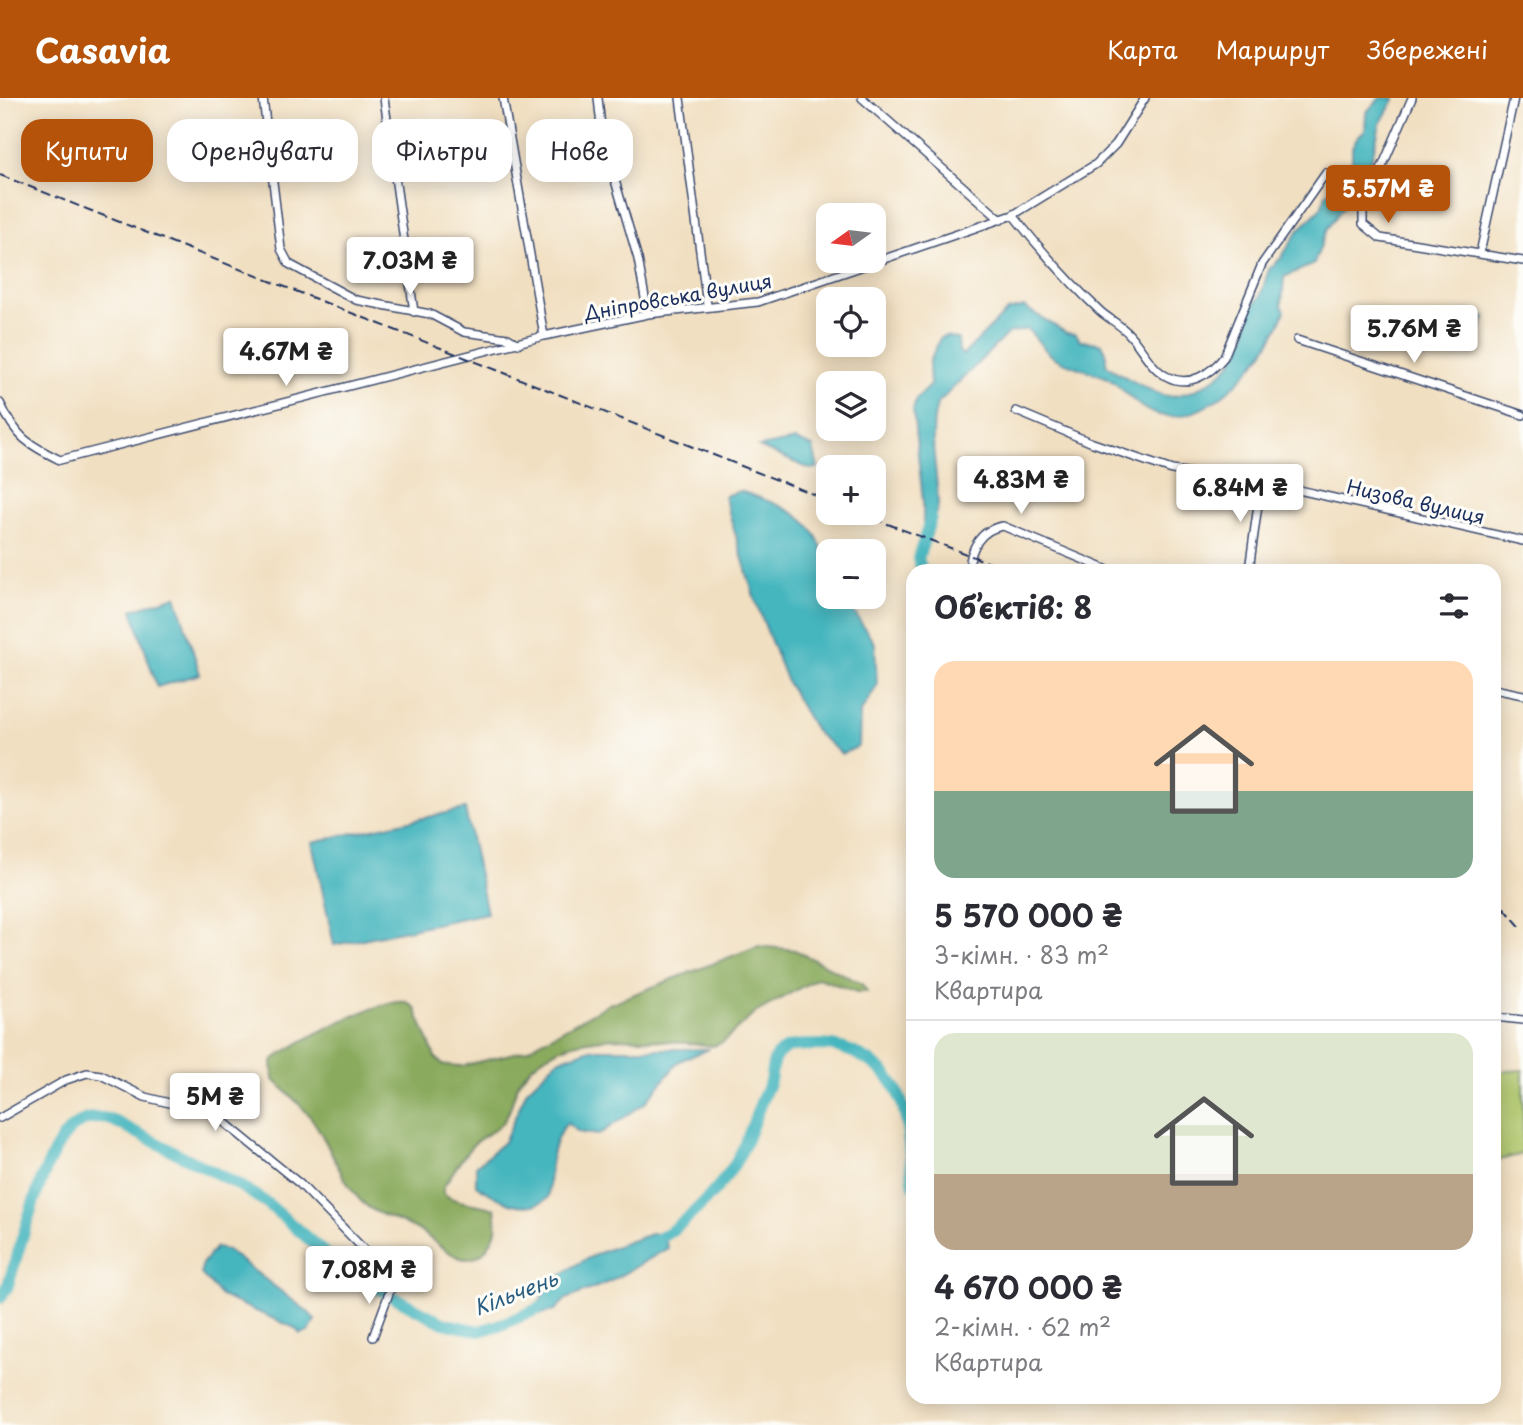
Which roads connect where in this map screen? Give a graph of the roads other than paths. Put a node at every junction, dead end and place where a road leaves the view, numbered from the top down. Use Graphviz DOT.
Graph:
graph roads {
  1 [pos="263,98"];
  2 [pos="384,98"];
  3 [pos="503,98"];
  4 [pos="598,98"];
  5 [pos="680,98"];
  6 [pos="862,98"];
  7 [pos="1145,98"];
  8 [pos="1412,98"];
  9 [pos="1514,98"];
  10 [pos="1326,173"];
  11 [pos="1013,215"];
  12 [pos="1001,220"];
  13 [pos="1480,253"];
  14 [pos="1523,261"];
  15 [pos="707,305"];
  16 [pos="414,312"];
  17 [pos="648,314"];
  18 [pos="544,336"];
  19 [pos="1297,340"];
  20 [pos="518,344"];
  21 [pos="0,403"];
  22 [pos="1016,411"];
  23 [pos="1523,415"];
  24 [pos="1261,483"];
  25 [pos="1523,541"];
  26 [pos="971,564"];
  27 [pos="1094,564"];
  28 [pos="1250,564"];
  29 [pos="1501,690"];
  30 [pos="1523,695"];
  31 [pos="1501,1018"];
  32 [pos="1523,1020"];
  33 [pos="0,1118"];
  34 [pos="373,1336"];
  1 -- 16 [label="street"];
  2 -- 16 [label="street"];
  3 -- 18 [label="street"];
  4 -- 17 [label="street"];
  5 -- 15 [label="street"];
  6 -- 12 [label="street"];
  7 -- 11 [label="street, Дніпровська вулиця"];
  8 -- 13 [label="street"];
  9 -- 13 [label="street"];
  10 -- 11 [label="street"];
  11 -- 12 [label="street, Дніпровська вулиця"];
  12 -- 15 [label="street, Дніпровська вулиця"];
  13 -- 14 [label="street"];
  15 -- 17 [label="street, Дніпровська вулиця"];
  16 -- 20 [label="street"];
  17 -- 18 [label="street, Дніпровська вулиця"];
  18 -- 20 [label="street, Дніпровська вулиця"];
  19 -- 23 [label="street"];
  20 -- 21 [label="street, Дніпровська вулиця"];
  22 -- 24 [label="street, Низова вулиця"];
  24 -- 25 [label="street, Низова вулиця"];
  24 -- 28 [label="street"];
  26 -- 27 [label="street"];
  29 -- 30 [label="street"];
  31 -- 32 [label="street"];
  33 -- 34 [label="street"];
}
